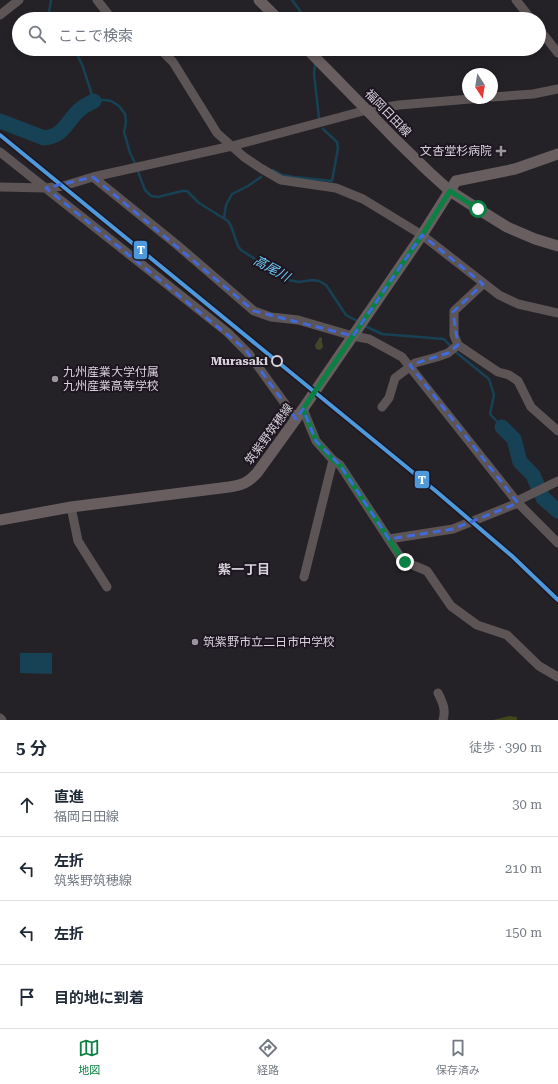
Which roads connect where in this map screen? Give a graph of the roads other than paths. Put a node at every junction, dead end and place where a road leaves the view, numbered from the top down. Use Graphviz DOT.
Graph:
graph roads {
  1 [pos="19,0"];
  2 [pos="97,0"];
  3 [pos="259,0"];
  4 [pos="516,0"];
  5 [pos="106,12"];
  6 [pos="271,12"];
  7 [pos="525,12"];
  8 [pos="0,15"];
  9 [pos="546,37"];
  10 [pos="558,52"];
  11 [pos="167,56"];
  12 [pos="314,56"];
  13 [pos="558,89"];
  14 [pos="498,97"];
  15 [pos="462,100"];
  16 [pos="367,110"];
  17 [pos="232,146"];
  18 [pos="0,152"];
  19 [pos="558,154"];
  20 [pos="93,177"];
  21 [pos="0,187"];
  22 [pos="46,188"];
  23 [pos="450,191"];
  24 [pos="422,235"];
  25 [pos="558,246"];
  26 [pos="483,284"];
  27 [pos="558,313"];
  28 [pos="355,334"];
  29 [pos="454,348"];
  30 [pos="411,366"];
  31 [pos="382,407"];
  32 [pos="303,409"];
  33 [pos="296,419"];
  34 [pos="558,431"];
  35 [pos="333,460"];
  36 [pos="558,481"];
  37 [pos="518,502"];
  38 [pos="71,508"];
  39 [pos="0,520"];
  40 [pos="389,539"];
  41 [pos="558,543"];
  42 [pos="304,577"];
  43 [pos="107,587"];
  44 [pos="558,677"];
  45 [pos="438,693"];
  46 [pos="0,718"];
  47 [pos="2,720"];
  48 [pos="443,720"];
  1 -- 8 [label="street"];
  2 -- 5 [label="street"];
  3 -- 6 [label="main road"];
  4 -- 7 [label="street"];
  9 -- 10 [label="street"];
  11 -- 17 [label="street"];
  12 -- 16 [label="main road, 福岡日田線"];
  13 -- 14 [label="street"];
  15 -- 16 [label="street"];
  16 -- 17 [label="street"];
  16 -- 23 [label="main road, 福岡日田線"];
  17 -- 20 [label="street"];
  17 -- 24 [label="street"];
  18 -- 22 [label="street"];
  19 -- 23 [label="main road, 筑紫野筑穂線"];
  20 -- 22 [label="street"];
  20 -- 28 [label="street"];
  21 -- 22 [label="street"];
  22 -- 33 [label="street"];
  23 -- 24 [label="main road, 筑紫野筑穂線"];
  23 -- 25 [label="main road, 福岡日田線"];
  24 -- 26 [label="street"];
  24 -- 28 [label="main road, 筑紫野筑穂線"];
  26 -- 27 [label="street"];
  26 -- 29 [label="street"];
  28 -- 30 [label="street"];
  28 -- 32 [label="main road, 筑紫野筑穂線"];
  29 -- 30 [label="street"];
  29 -- 34 [label="street"];
  30 -- 31 [label="street"];
  30 -- 37 [label="street"];
  32 -- 33 [label="main road, 筑紫野筑穂線"];
  32 -- 35 [label="street"];
  33 -- 38 [label="main road, 筑紫野筑穂線"];
  35 -- 40 [label="street"];
  35 -- 42 [label="street"];
  36 -- 37 [label="street"];
  37 -- 40 [label="street"];
  37 -- 41 [label="street"];
  38 -- 39 [label="main road, 筑紫野筑穂線"];
  38 -- 43 [label="street"];
  40 -- 44 [label="street"];
  45 -- 48 [label="street"];
  46 -- 47 [label="street"];
}
